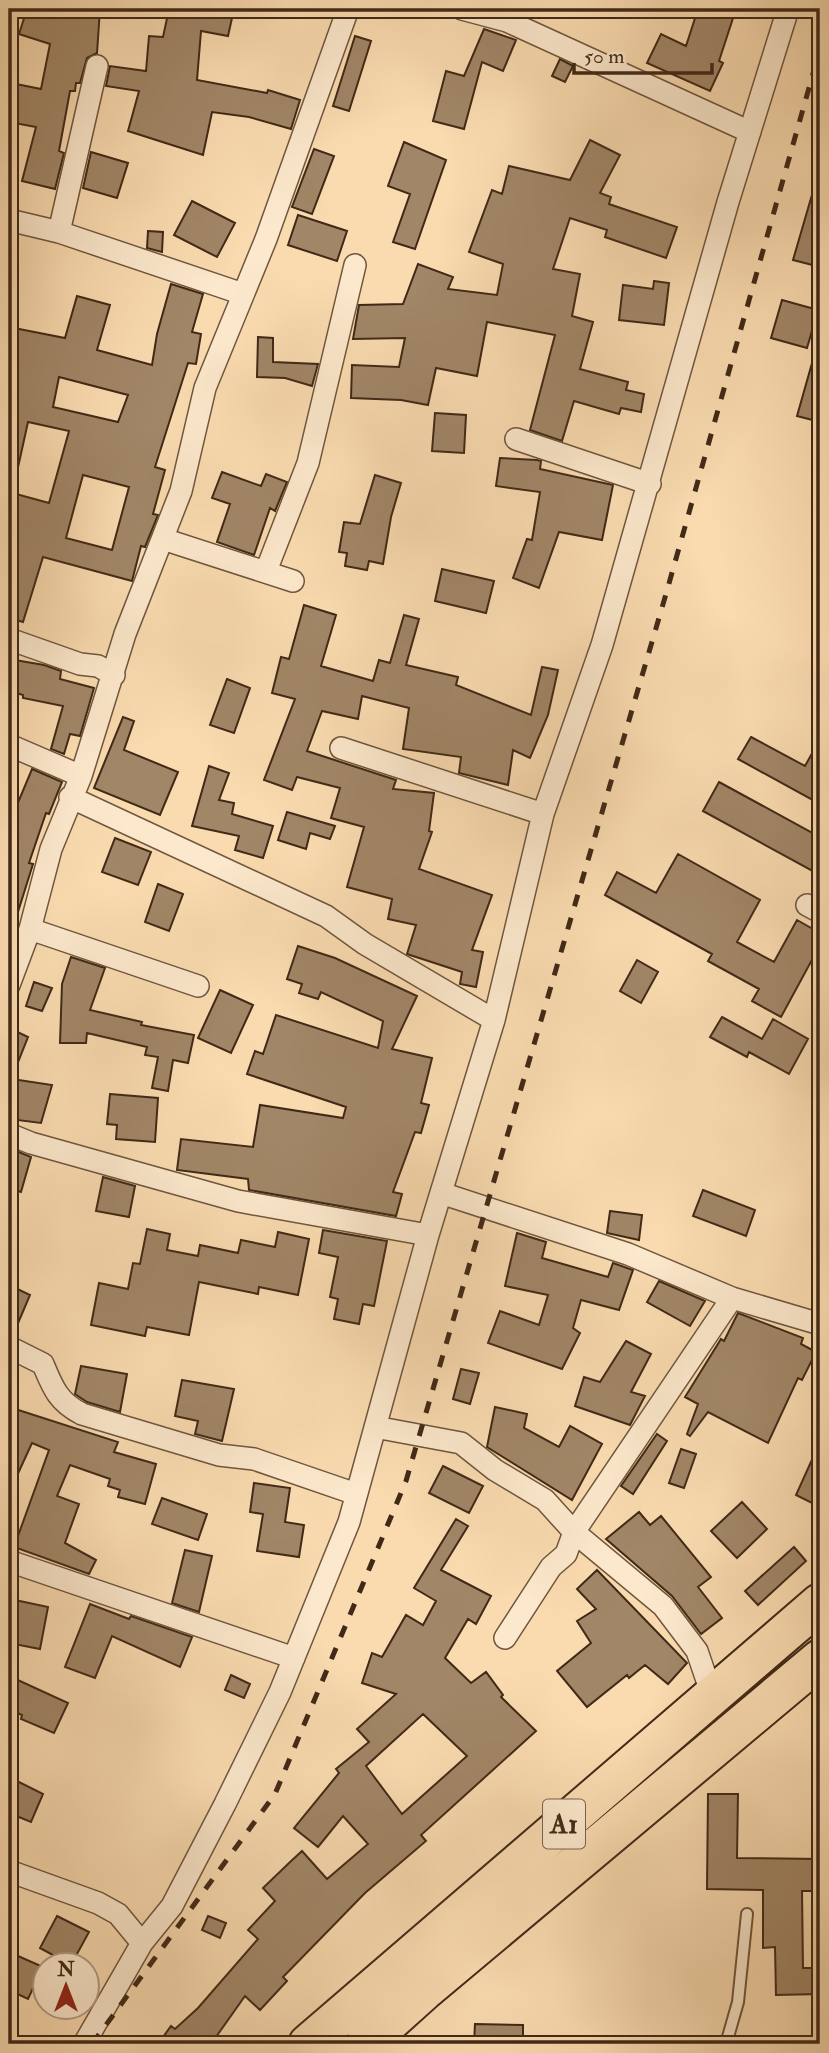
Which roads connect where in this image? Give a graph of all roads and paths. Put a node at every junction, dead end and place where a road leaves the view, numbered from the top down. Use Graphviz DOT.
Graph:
graph roads {
  1 [pos="348,9"];
  2 [pos="462,9"];
  3 [pos="788,9"];
  4 [pos="97,66"];
  5 [pos="750,132"];
  6 [pos="9,220"];
  7 [pos="59,232"];
  8 [pos="355,265"];
  9 [pos="243,294"];
  10 [pos="516,439"];
  11 [pos="650,484"];
  12 [pos="163,540"];
  13 [pos="266,571"];
  14 [pos="293,581"];
  15 [pos="9,639"];
  16 [pos="114,675"];
  17 [pos="9,745"];
  18 [pos="341,748"];
  19 [pos="81,776"];
  20 [pos="70,797"];
  21 [pos="543,814"];
  22 [pos="30,929"];
  23 [pos="9,985"];
  24 [pos="198,986"];
  25 [pos="494,1020"];
  26 [pos="9,1134"];
  27 [pos="441,1193"];
  28 [pos="428,1235"];
  29 [pos="732,1298"];
  30 [pos="820,1324"];
  31 [pos="9,1347"];
  32 [pos="375,1427"];
  33 [pos="356,1494"];
  34 [pos="574,1532"];
  35 [pos="9,1561"];
  36 [pos="820,1603"];
  37 [pos="505,1638"];
  38 [pos="294,1658"];
  39 [pos="820,1659"];
  40 [pos="713,1698"];
  41 [pos="9,1871"];
  42 [pos="747,1914"];
  43 [pos="142,1943"];
  44 [pos="84,2044"];
  45 [pos="308,2044"];
  46 [pos="365,2044"];
  47 [pos="726,2044"];
  1 -- 9 [label="street"];
  2 -- 5 [label="street"];
  3 -- 5 [label="street"];
  4 -- 7 [label="street"];
  5 -- 11 [label="street"];
  6 -- 7 [label="street"];
  7 -- 9 [label="street"];
  8 -- 13 [label="street"];
  9 -- 12 [label="street"];
  10 -- 11 [label="street"];
  11 -- 21 [label="street"];
  12 -- 13 [label="street"];
  12 -- 16 [label="street"];
  13 -- 14 [label="street"];
  15 -- 16 [label="street"];
  16 -- 19 [label="street"];
  17 -- 19 [label="street"];
  18 -- 21 [label="street"];
  19 -- 20 [label="street"];
  20 -- 22 [label="street"];
  20 -- 25 [label="street"];
  21 -- 25 [label="street"];
  22 -- 23 [label="street"];
  22 -- 24 [label="street"];
  25 -- 27 [label="street"];
  26 -- 28 [label="street"];
  27 -- 28 [label="street"];
  27 -- 29 [label="street"];
  28 -- 32 [label="street"];
  29 -- 30 [label="street"];
  29 -- 34 [label="street"];
  31 -- 33 [label="street"];
  32 -- 33 [label="street"];
  32 -- 34 [label="street"];
  33 -- 38 [label="street"];
  34 -- 37 [label="street"];
  34 -- 40 [label="street"];
  35 -- 38 [label="street"];
  36 -- 40 [label="highway, A1"];
  38 -- 43 [label="street"];
  39 -- 46 [label="highway, A1"];
  40 -- 45 [label="highway, A1"];
  41 -- 43 [label="street"];
  42 -- 47 [label="lane"];
  43 -- 44 [label="street"];
}
